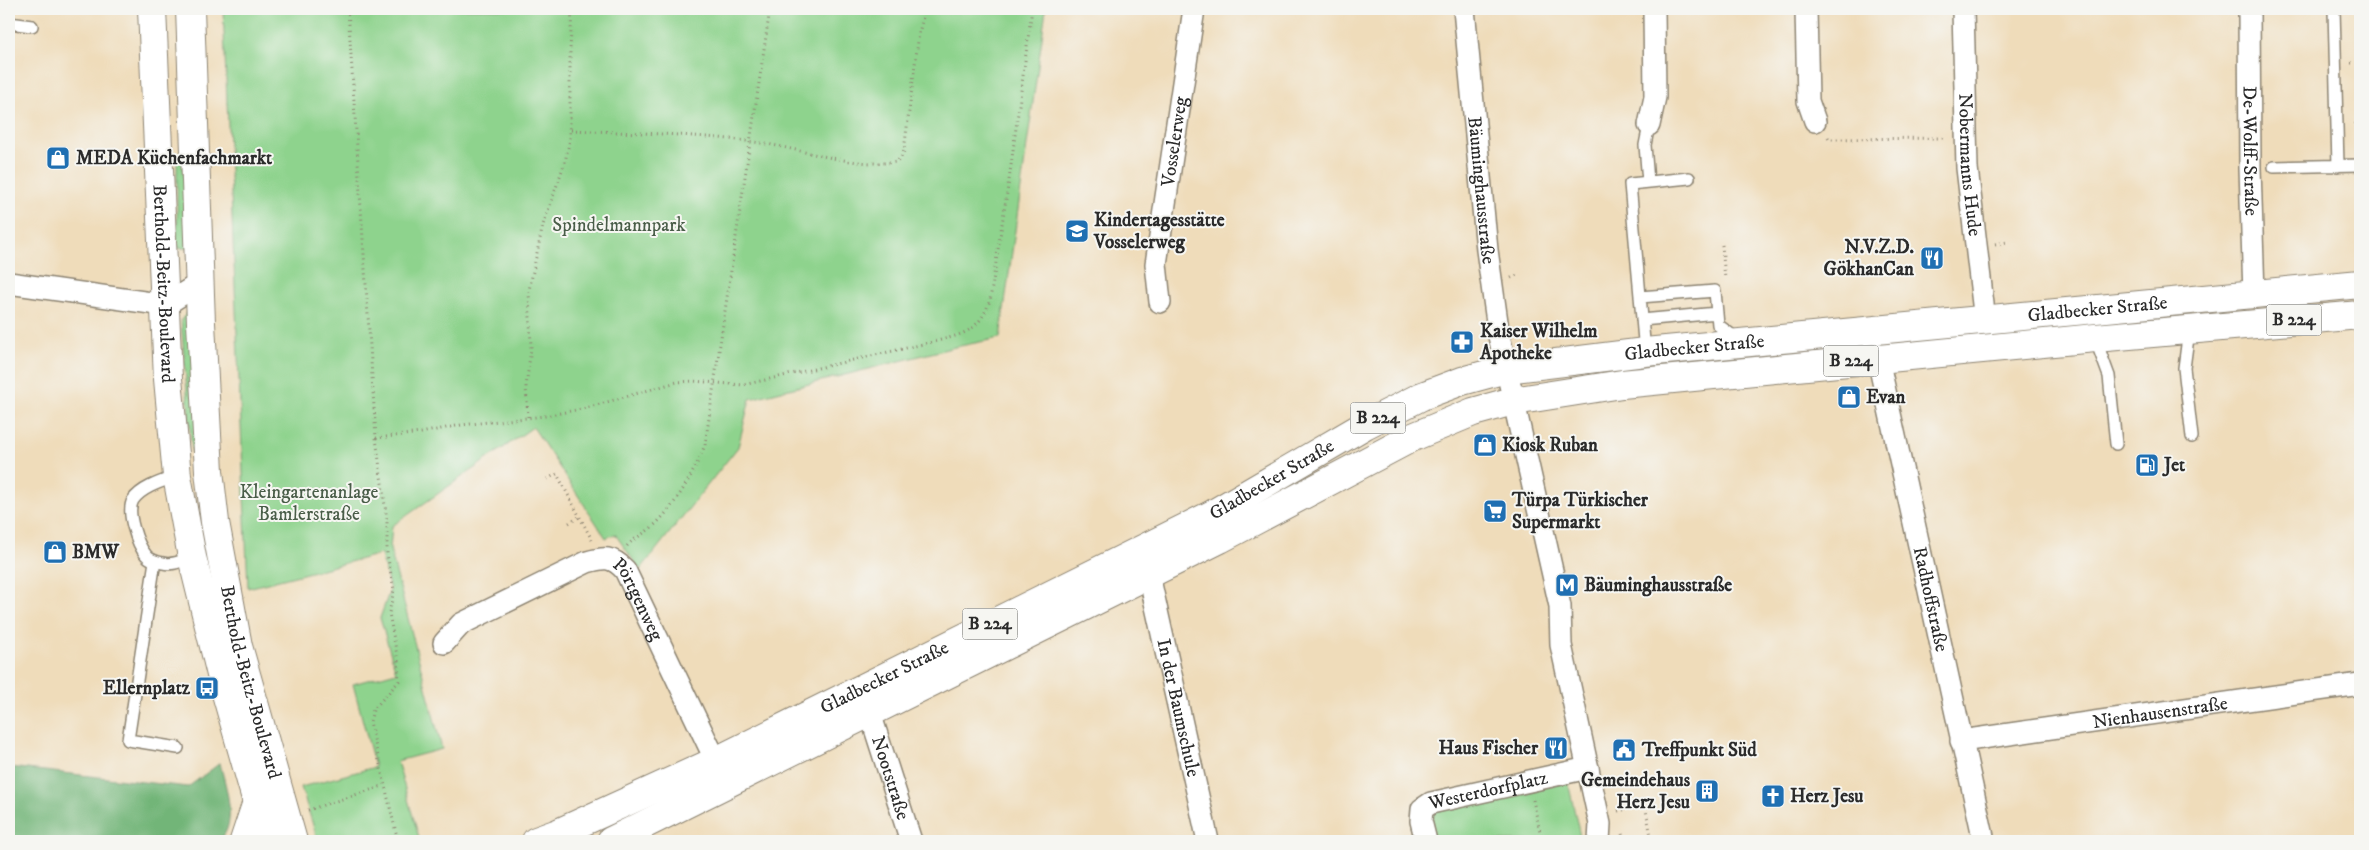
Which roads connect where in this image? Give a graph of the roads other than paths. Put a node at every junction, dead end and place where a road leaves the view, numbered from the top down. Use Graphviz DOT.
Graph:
graph roads {
  1 [pos="152,9"];
  2 [pos="190,9"];
  3 [pos="1194,9"];
  4 [pos="1464,9"];
  5 [pos="1654,9"];
  6 [pos="1806,9"];
  7 [pos="1963,9"];
  8 [pos="2249,9"];
  9 [pos="2334,9"];
  10 [pos="9,23"];
  11 [pos="32,26"];
  12 [pos="1815,121"];
  13 [pos="1649,125"];
  14 [pos="2360,165"];
  15 [pos="2338,166"];
  16 [pos="2274,167"];
  17 [pos="1689,178"];
  18 [pos="1648,182"];
  19 [pos="9,283"];
  20 [pos="200,283"];
  21 [pos="2360,284"];
  22 [pos="2254,295"];
  23 [pos="1640,298"];
  24 [pos="1160,302"];
  25 [pos="165,306"];
  26 [pos="1717,313"];
  27 [pos="2360,315"];
  28 [pos="1642,320"];
  29 [pos="1985,321"];
  30 [pos="2189,330"];
  31 [pos="2095,338"];
  32 [pos="1744,344"];
  33 [pos="1645,352"];
  34 [pos="1878,359"];
  35 [pos="1506,369"];
  36 [pos="1513,401"];
  37 [pos="2192,436"];
  38 [pos="2116,444"];
  39 [pos="209,471"];
  40 [pos="177,476"];
  41 [pos="215,522"];
  42 [pos="192,556"];
  43 [pos="154,561"];
  44 [pos="1148,575"];
  45 [pos="444,642"];
  46 [pos="2360,684"];
  47 [pos="870,713"];
  48 [pos="1960,741"];
  49 [pos="178,748"];
  50 [pos="716,761"];
  51 [pos="1588,768"];
  52 [pos="257,802"];
  53 [pos="244,841"];
  54 [pos="268,841"];
  55 [pos="293,841"];
  56 [pos="536,841"];
  57 [pos="611,841"];
  58 [pos="911,841"];
  59 [pos="1208,841"];
  60 [pos="1426,841"];
  61 [pos="1599,841"];
  62 [pos="1984,841"];
  1 -- 25 [label="main road, Berthold-Beitz-Boulevard"];
  2 -- 20 [label="main road, Berthold-Beitz-Boulevard"];
  3 -- 24 [label="street, Vosselerweg"];
  4 -- 35 [label="street, Bäuminghausstraße"];
  5 -- 13 [label="street"];
  6 -- 12 [label="street"];
  7 -- 29 [label="street, Nobermanns Hude"];
  8 -- 22 [label="street, De-Wolff-Straße"];
  9 -- 15 [label="lane"];
  10 -- 11 [label="lane"];
  13 -- 18 [label="lane"];
  14 -- 15 [label="lane"];
  15 -- 16 [label="lane"];
  17 -- 18 [label="lane"];
  18 -- 23 [label="lane"];
  19 -- 25 [label="street"];
  20 -- 25 [label="street"];
  20 -- 39 [label="main road, Berthold-Beitz-Boulevard"];
  21 -- 22 [label="main road, Gladbecker Straße / B 224"];
  22 -- 29 [label="main road, Gladbecker Straße / B 224"];
  23 -- 26 [label="lane"];
  23 -- 28 [label="lane"];
  25 -- 40 [label="main road, Berthold-Beitz-Boulevard"];
  26 -- 28 [label="lane"];
  26 -- 32 [label="lane"];
  27 -- 30 [label="main road, Gladbecker Straße / B 224"];
  28 -- 33 [label="lane"];
  29 -- 32 [label="main road, Gladbecker Straße / B 224"];
  30 -- 31 [label="main road, Gladbecker Straße / B 224"];
  30 -- 37 [label="lane"];
  31 -- 34 [label="main road, Gladbecker Straße / B 224"];
  31 -- 38 [label="lane"];
  32 -- 33 [label="main road, Gladbecker Straße / B 224"];
  33 -- 35 [label="main road, Gladbecker Straße / B 224"];
  34 -- 36 [label="main road, Gladbecker Straße / B 224"];
  34 -- 48 [label="street, Radhoffstraße"];
  35 -- 36 [label="street, Bäuminghausstraße"];
  35 -- 50 [label="main road, Gladbecker Straße / B 224"];
  36 -- 44 [label="main road, Gladbecker Straße / B 224"];
  36 -- 51 [label="street, Bäuminghausstraße"];
  39 -- 40 [label="main road"];
  39 -- 41 [label="main road, Berthold-Beitz-Boulevard"];
  40 -- 42 [label="main road, Berthold-Beitz-Boulevard"];
  40 -- 43 [label="lane"];
  41 -- 42 [label="main road, Berthold-Beitz-Boulevard"];
  41 -- 55 [label="main road, Berthold-Beitz-Boulevard"];
  42 -- 43 [label="lane"];
  42 -- 52 [label="main road, Berthold-Beitz-Boulevard"];
  43 -- 49 [label="lane"];
  44 -- 47 [label="main road, Gladbecker Straße / B 224"];
  44 -- 59 [label="street, In der Baumschule"];
  45 -- 50 [label="street, Pörtgenweg"];
  46 -- 48 [label="street, Nienhausenstraße"];
  47 -- 57 [label="main road, Gladbecker Straße / B 224"];
  47 -- 58 [label="street, Nootstraße"];
  48 -- 62 [label="street, Radhoffstraße"];
  50 -- 56 [label="main road, Gladbecker Straße / B 224"];
  51 -- 60 [label="street, Westerdorfplatz"];
  51 -- 61 [label="street, Bäuminghausstraße"];
  52 -- 53 [label="main road"];
  52 -- 54 [label="main road, Berthold-Beitz-Boulevard"];
}
